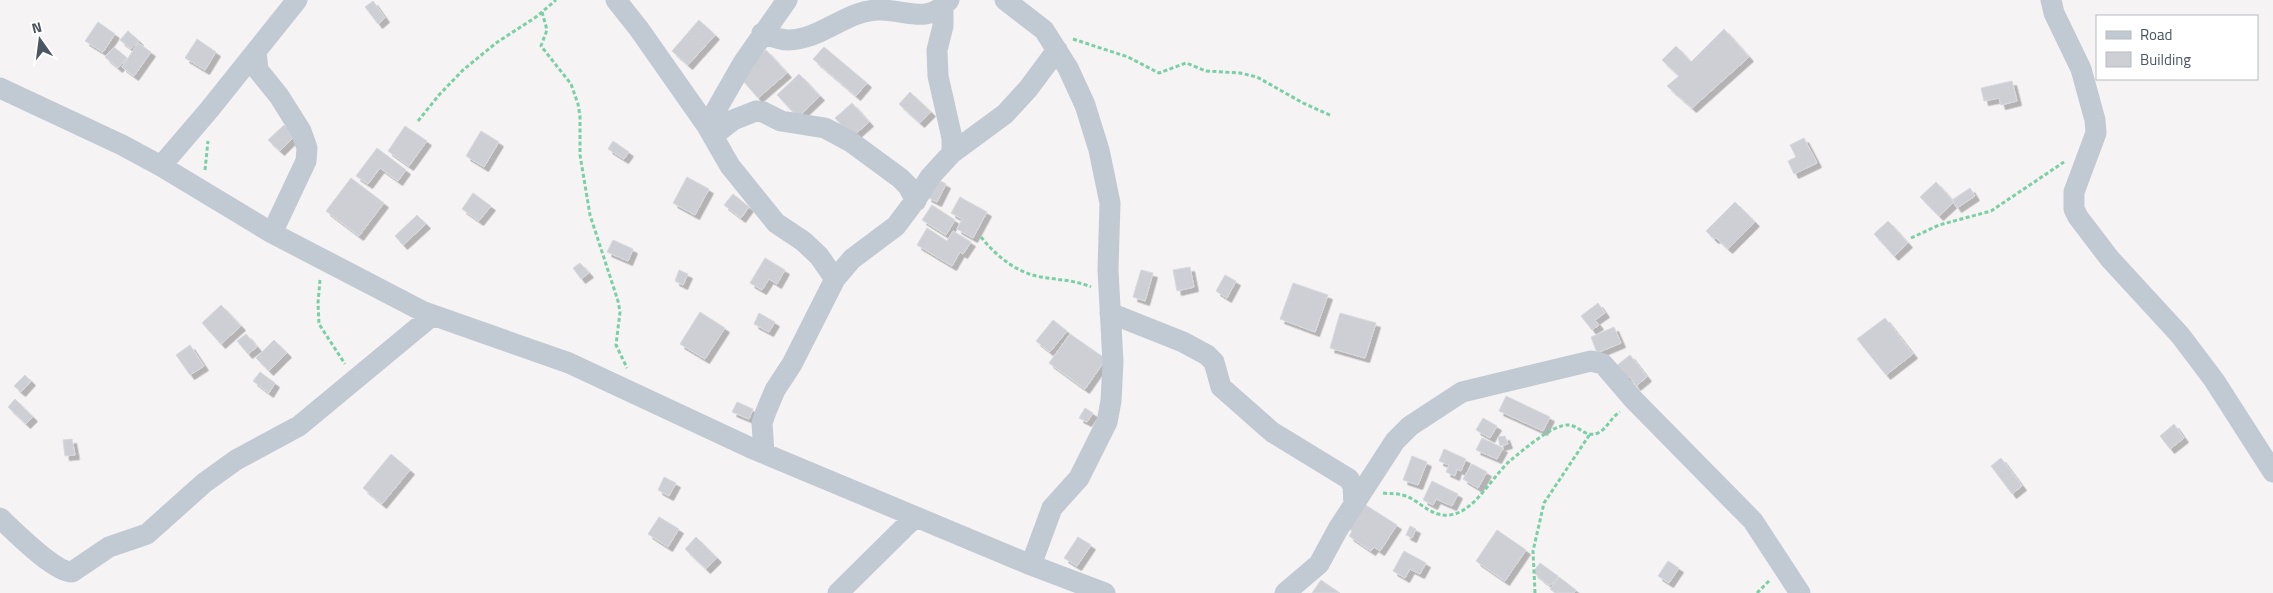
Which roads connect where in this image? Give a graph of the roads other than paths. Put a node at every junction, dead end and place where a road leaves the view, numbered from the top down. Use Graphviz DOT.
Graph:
graph roads {
  1 [pos="297,0"];
  2 [pos="616,0"];
  3 [pos="786,0"];
  4 [pos="1005,0"];
  5 [pos="2051,0"];
  6 [pos="946,3"];
  7 [pos="762,34"];
  8 [pos="1057,50"];
  9 [pos="256,51"];
  10 [pos="0,88"];
  11 [pos="710,131"];
  12 [pos="952,153"];
  13 [pos="161,166"];
  14 [pos="916,200"];
  15 [pos="272,233"];
  16 [pos="835,279"];
  17 [pos="1109,307"];
  18 [pos="433,315"];
  19 [pos="764,453"];
  20 [pos="2273,472"];
  21 [pos="1358,498"];
  22 [pos="915,517"];
  23 [pos="0,518"];
  24 [pos="1031,565"];
  25 [pos="838,593"];
  26 [pos="1106,593"];
  27 [pos="1285,593"];
  28 [pos="1800,593"];
  1 -- 9 [label="street"];
  2 -- 11 [label="street"];
  3 -- 7 [label="street"];
  4 -- 8 [label="street"];
  5 -- 20 [label="street"];
  6 -- 7 [label="street"];
  6 -- 12 [label="street"];
  7 -- 11 [label="street"];
  8 -- 12 [label="street"];
  8 -- 17 [label="street"];
  9 -- 13 [label="street"];
  9 -- 15 [label="street"];
  10 -- 13 [label="street"];
  11 -- 14 [label="street"];
  11 -- 16 [label="street"];
  12 -- 14 [label="street"];
  13 -- 15 [label="street"];
  14 -- 16 [label="street"];
  15 -- 18 [label="street"];
  16 -- 19 [label="street"];
  17 -- 21 [label="street"];
  17 -- 24 [label="street"];
  18 -- 19 [label="street"];
  18 -- 23 [label="street"];
  19 -- 22 [label="street"];
  21 -- 27 [label="street"];
  21 -- 28 [label="street"];
  22 -- 24 [label="street"];
  22 -- 25 [label="street"];
  24 -- 26 [label="street"];
}
